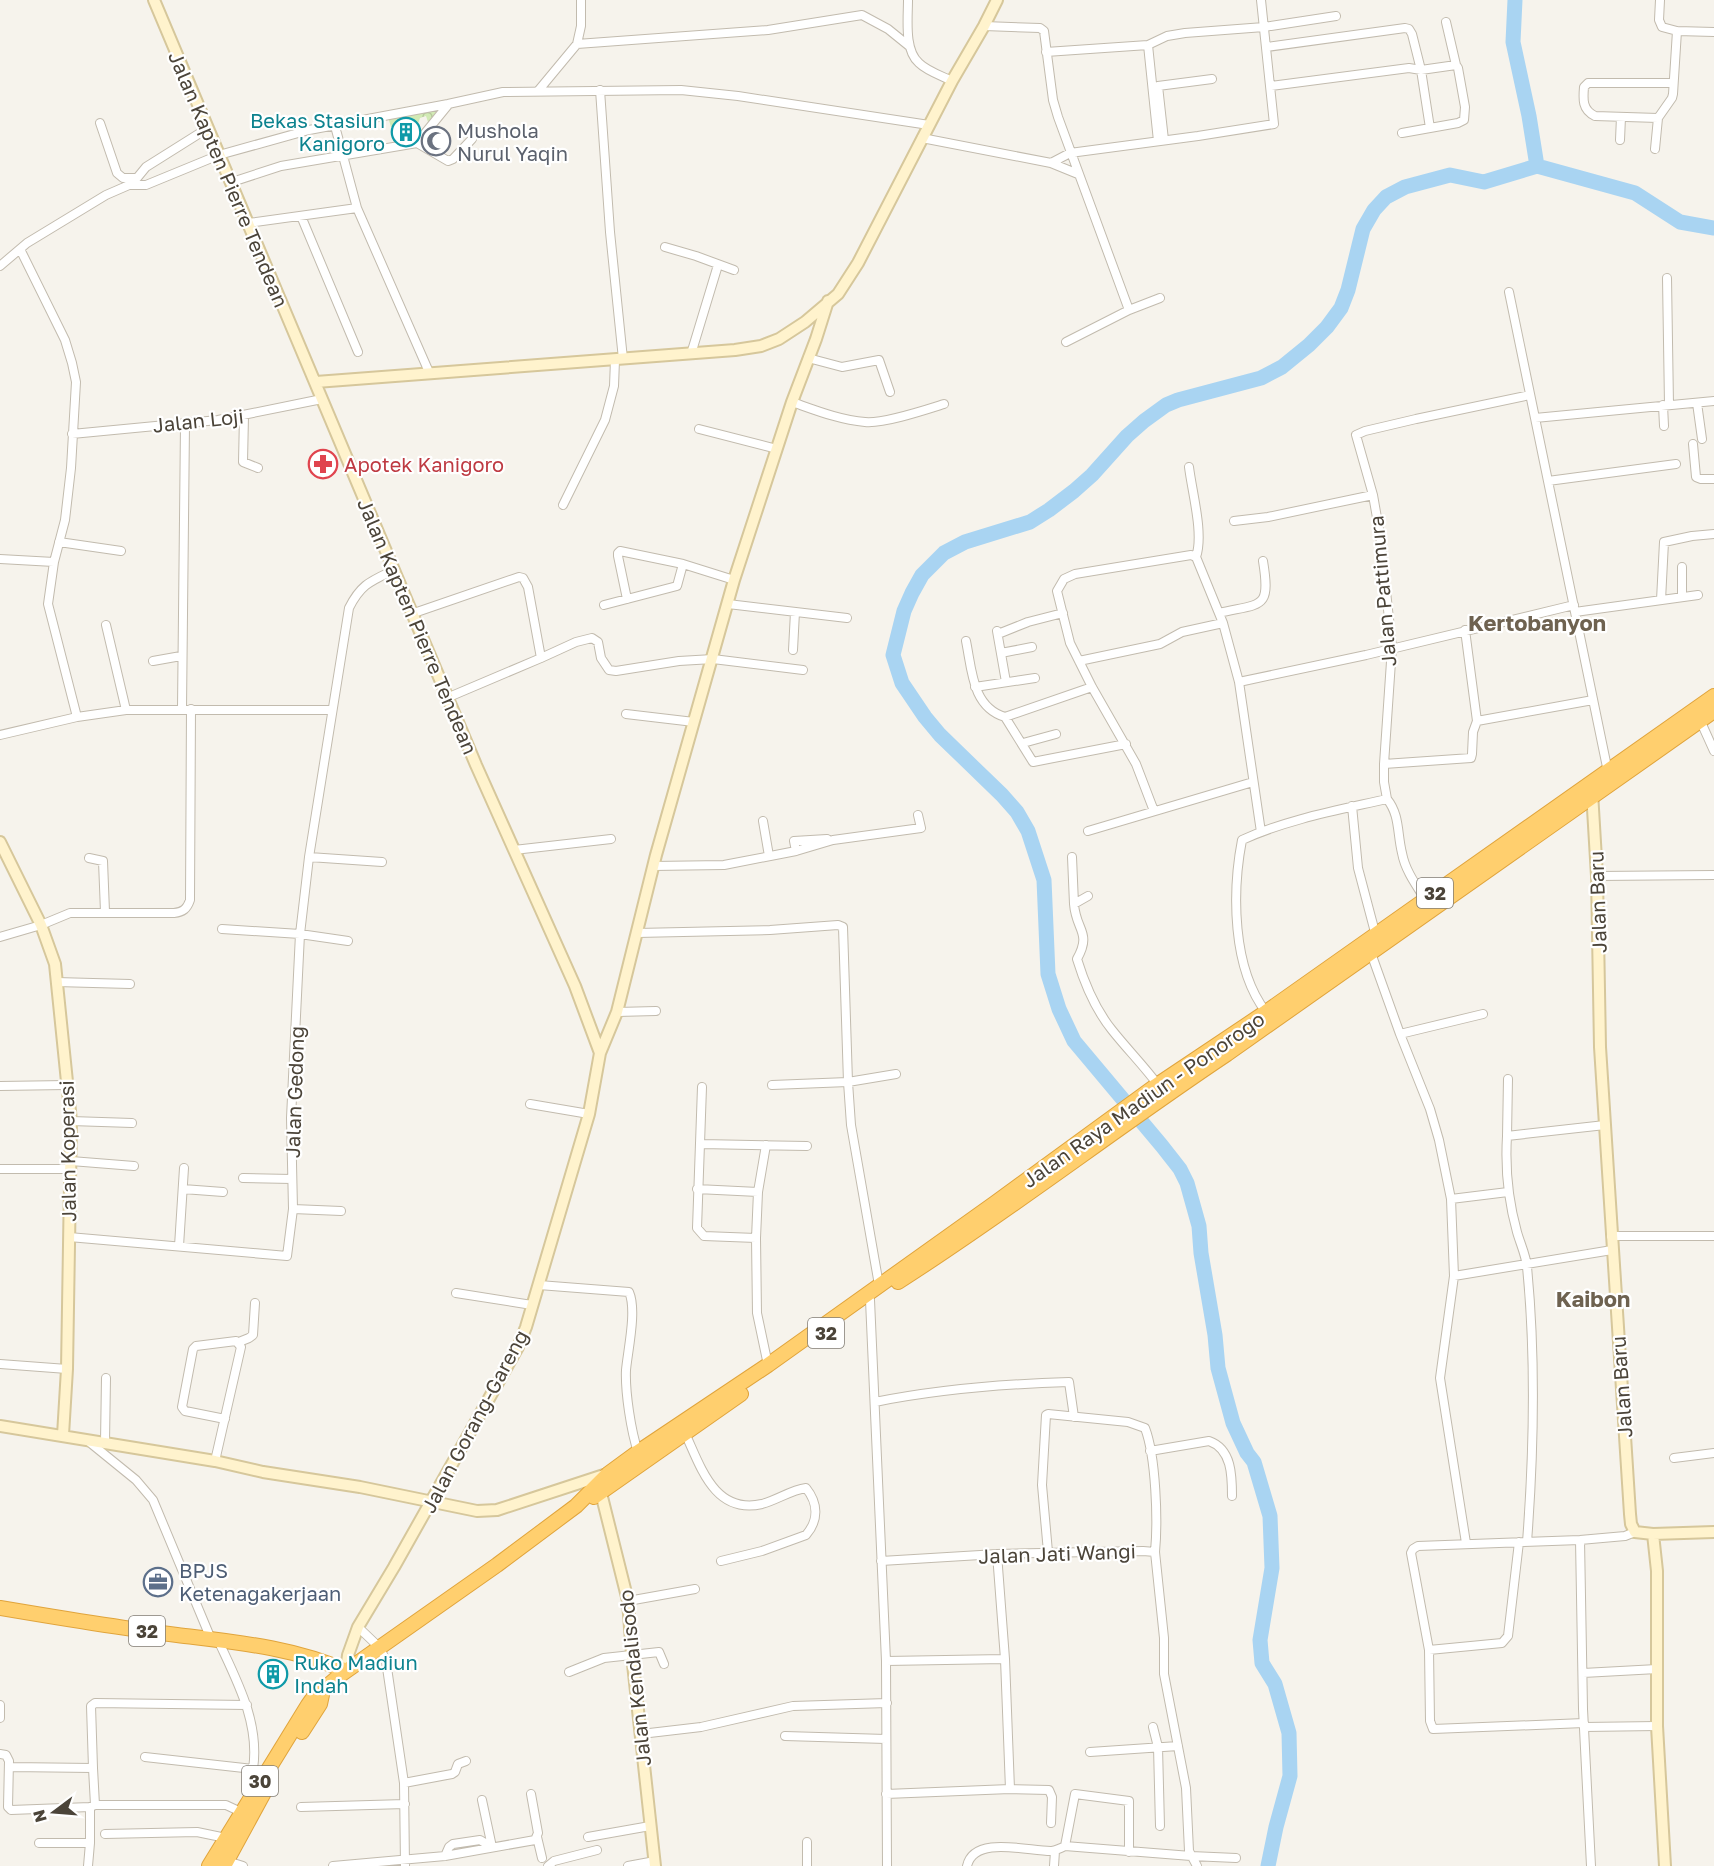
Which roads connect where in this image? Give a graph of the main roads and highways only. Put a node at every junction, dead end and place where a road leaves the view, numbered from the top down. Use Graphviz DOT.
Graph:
graph roads {
  1 [pos="1714,696"];
  2 [pos="1714,711"];
  3 [pos="1697,716"];
  4 [pos="1592,790"];
  5 [pos="1375,945"];
  6 [pos="1223,1049"];
  7 [pos="998,1208"];
  8 [pos="683,1429"];
  9 [pos="576,1506"];
  10 [pos="0,1608"];
  11 [pos="346,1671"];
  12 [pos="319,1697"];
  13 [pos="226,1863"];
  14 [pos="209,1866"];
  1 -- 3 [label="highway, Jalan Raya Madiun - Ponorogo / 32"];
  2 -- 3 [label="highway, Jalan Raya Madiun - Ponorogo / 32"];
  3 -- 4 [label="highway, Jalan Raya Madiun - Ponorogo / 32"];
  3 -- 4 [label="highway, Jalan Raya Madiun - Ponorogo / 32"];
  4 -- 5 [label="highway, Jalan Raya Madiun - Ponorogo / 32"];
  4 -- 5 [label="highway, Jalan Raya Madiun - Ponorogo / 32"];
  5 -- 6 [label="highway, Jalan Raya Madiun - Ponorogo / 32"];
  5 -- 6 [label="highway, Jalan Raya Madiun - Ponorogo / 32"];
  6 -- 7 [label="highway, Jalan Raya Madiun - Ponorogo / 32"];
  7 -- 8 [label="highway, Jalan Raya Madiun - Ponorogo / 32"];
  7 -- 8 [label="highway, Jalan Raya Madiun - Ponorogo / 32"];
  8 -- 9 [label="highway, Jalan Raya Madiun - Ponorogo / 32"];
  8 -- 9 [label="highway, Jalan Raya Madiun - Ponorogo / 32"];
  9 -- 11 [label="highway, Jalan Raya Madiun - Ponorogo / 32"];
  10 -- 11 [label="highway, 32"];
  11 -- 12 [label="highway, Jalan Raya Madiun - Ponorogo / 30"];
  12 -- 13 [label="highway, 30"];
  12 -- 14 [label="highway, 30"];
}
